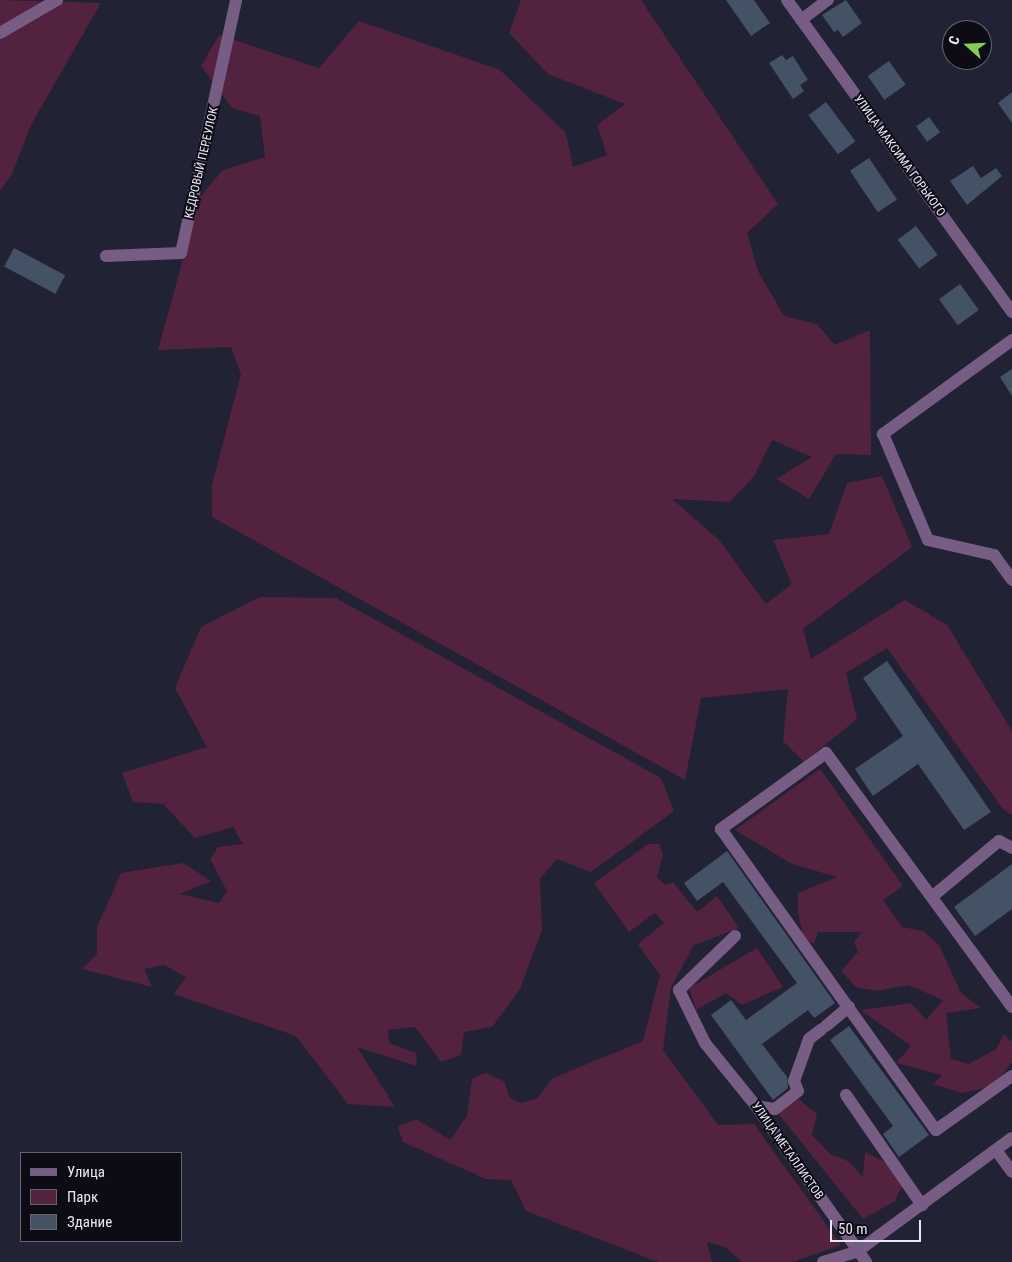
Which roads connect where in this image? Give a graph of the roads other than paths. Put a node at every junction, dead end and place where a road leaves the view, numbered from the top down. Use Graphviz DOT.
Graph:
graph roads {
  1 [pos="57,0"];
  2 [pos="236,0"];
  3 [pos="787,0"];
  4 [pos="828,0"];
  5 [pos="801,20"];
  6 [pos="0,33"];
  7 [pos="106,256"];
  8 [pos="1012,312"];
  9 [pos="1012,340"];
  10 [pos="1012,580"];
  11 [pos="1012,848"];
  12 [pos="933,896"];
  13 [pos="735,936"];
  14 [pos="1012,1007"];
  15 [pos="848,1008"];
  16 [pos="1012,1076"];
  17 [pos="846,1096"];
  18 [pos="756,1106"];
  19 [pos="1012,1138"];
  20 [pos="996,1150"];
  21 [pos="1012,1172"];
  22 [pos="922,1205"];
  23 [pos="862,1257"];
  24 [pos="823,1262"];
  1 -- 6 [label="street"];
  2 -- 7 [label="street, КЕДРОВЫЙ ПЕРЕУЛОК"];
  3 -- 5 [label="street, УЛИЦА МАКСИМА ГОРЬКОГО"];
  4 -- 5 [label="street"];
  5 -- 8 [label="street, УЛИЦА МАКСИМА ГОРЬКОГО"];
  9 -- 10 [label="street"];
  11 -- 12 [label="street"];
  12 -- 14 [label="street"];
  12 -- 15 [label="street"];
  13 -- 18 [label="street, УЛИЦА МЕТАЛЛИСТОВ"];
  15 -- 16 [label="street"];
  15 -- 18 [label="street"];
  17 -- 22 [label="street"];
  18 -- 23 [label="street, УЛИЦА МЕТАЛЛИСТОВ"];
  19 -- 20 [label="street"];
  20 -- 21 [label="street"];
  20 -- 22 [label="street"];
  22 -- 23 [label="street"];
  23 -- 24 [label="street"];
}
